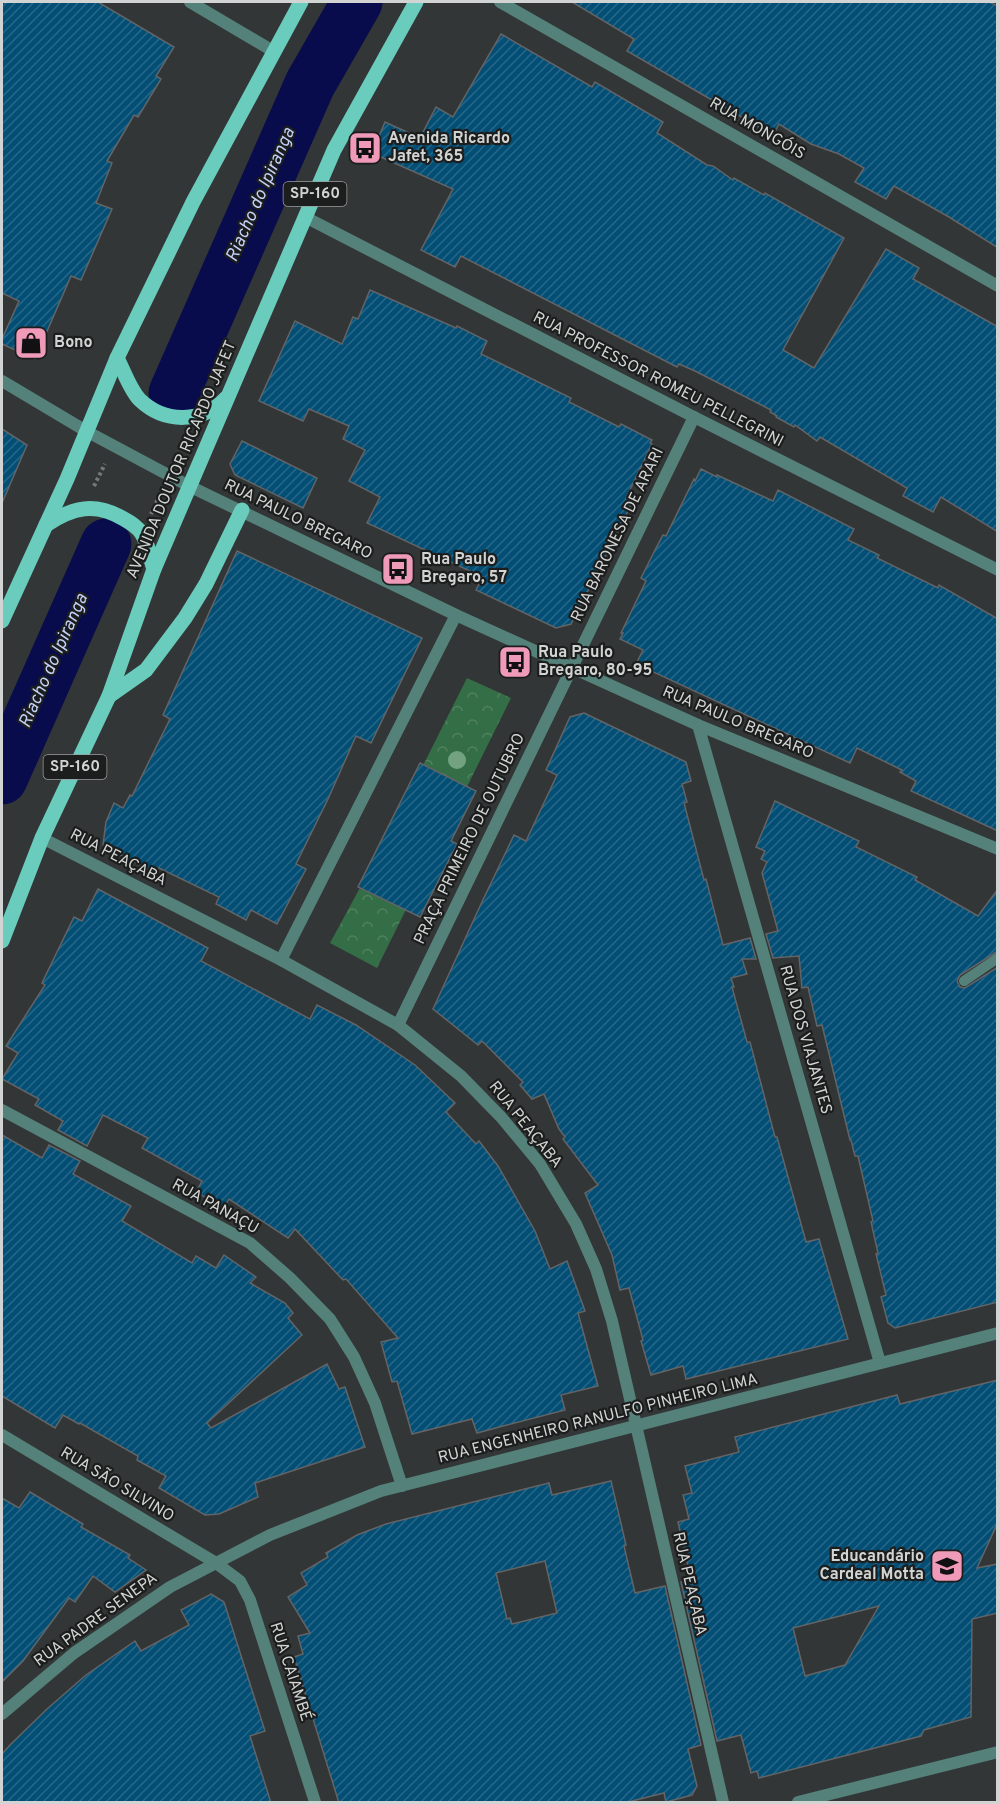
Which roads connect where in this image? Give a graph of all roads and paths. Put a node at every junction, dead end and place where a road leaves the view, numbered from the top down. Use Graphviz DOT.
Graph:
graph roads {
  1 [pos="190,2"];
  2 [pos="301,2"];
  3 [pos="416,2"];
  4 [pos="500,2"];
  5 [pos="273,51"];
  6 [pos="305,217"];
  7 [pos="998,286"];
  8 [pos="117,358"];
  9 [pos="2,381"];
  10 [pos="230,393"];
  11 [pos="694,417"];
  12 [pos="86,431"];
  13 [pos="189,486"];
  14 [pos="242,510"];
  15 [pos="46,525"];
  16 [pos="154,569"];
  17 [pos="998,570"];
  18 [pos="456,615"];
  19 [pos="2,621"];
  20 [pos="572,668"];
  21 [pos="109,696"];
  22 [pos="698,725"];
  23 [pos="42,838"];
  24 [pos="998,849"];
  25 [pos="2,941"];
  26 [pos="998,958"];
  27 [pos="281,960"];
  28 [pos="964,981"];
  29 [pos="398,1025"];
  30 [pos="2,1110"];
  31 [pos="998,1333"];
  32 [pos="880,1363"];
  33 [pos="636,1426"];
  34 [pos="2,1435"];
  35 [pos="402,1486"];
  36 [pos="216,1563"];
  37 [pos="2,1713"];
  38 [pos="998,1752"];
  39 [pos="315,1803"];
  40 [pos="723,1803"];
  41 [pos="798,1803"];
  1 -- 5 [label="street"];
  2 -- 5 [label="main road"];
  3 -- 6 [label="main road, AVENIDA DOUTOR RICARDO JAFET / SP-160"];
  4 -- 7 [label="street, RUA MONGÓIS"];
  5 -- 8 [label="main road"];
  6 -- 10 [label="main road, AVENIDA DOUTOR RICARDO JAFET / SP-160"];
  6 -- 11 [label="street, RUA PROFESSOR ROMEU PELLEGRINI"];
  8 -- 10 [label="main road"];
  8 -- 12 [label="main road"];
  9 -- 12 [label="street, RUA PAULO BREGARO"];
  10 -- 13 [label="main road, AVENIDA DOUTOR RICARDO JAFET / SP-160"];
  11 -- 17 [label="street, RUA PROFESSOR ROMEU PELLEGRINI"];
  11 -- 20 [label="street, RUA BARONESA DE ARARI"];
  12 -- 13 [label="street, RUA PAULO BREGARO"];
  12 -- 15 [label="main road"];
  13 -- 14 [label="street, RUA PAULO BREGARO"];
  13 -- 16 [label="main road, AVENIDA DOUTOR RICARDO JAFET / SP-160"];
  14 -- 18 [label="street, RUA PAULO BREGARO"];
  14 -- 21 [label="main road"];
  15 -- 16 [label="main road"];
  15 -- 19 [label="main road"];
  16 -- 21 [label="main road, AVENIDA DOUTOR RICARDO JAFET / SP-160"];
  18 -- 20 [label="street, RUA PAULO BREGARO"];
  18 -- 27 [label="street"];
  20 -- 22 [label="street, RUA PAULO BREGARO"];
  20 -- 29 [label="street, PRAÇA PRIMEIRO DE OUTUBRO"];
  21 -- 23 [label="main road, AVENIDA DOUTOR RICARDO JAFET / SP-160"];
  22 -- 24 [label="street, RUA PAULO BREGARO"];
  22 -- 32 [label="street, RUA DOS VIAJANTES"];
  23 -- 25 [label="main road, AVENIDA DOUTOR RICARDO JAFET / SP-160"];
  23 -- 27 [label="street, RUA PEAÇABA"];
  26 -- 28 [label="lane"];
  27 -- 29 [label="street, RUA PEAÇABA"];
  29 -- 33 [label="street, RUA PEAÇABA"];
  30 -- 35 [label="street, RUA PANAÇU"];
  31 -- 32 [label="street, RUA ENGENHEIRO RANULFO PINHEIRO LIMA"];
  32 -- 33 [label="street, RUA ENGENHEIRO RANULFO PINHEIRO LIMA"];
  33 -- 35 [label="street, RUA ENGENHEIRO RANULFO PINHEIRO LIMA"];
  33 -- 40 [label="street, RUA PEAÇABA"];
  34 -- 36 [label="street, RUA SÃO SILVINO"];
  35 -- 36 [label="street, RUA ENGENHEIRO RANULFO PINHEIRO LIMA"];
  36 -- 37 [label="street, RUA PADRE SENEPA"];
  36 -- 39 [label="street, RUA CAIAMBÉ"];
  38 -- 41 [label="street"];
}
